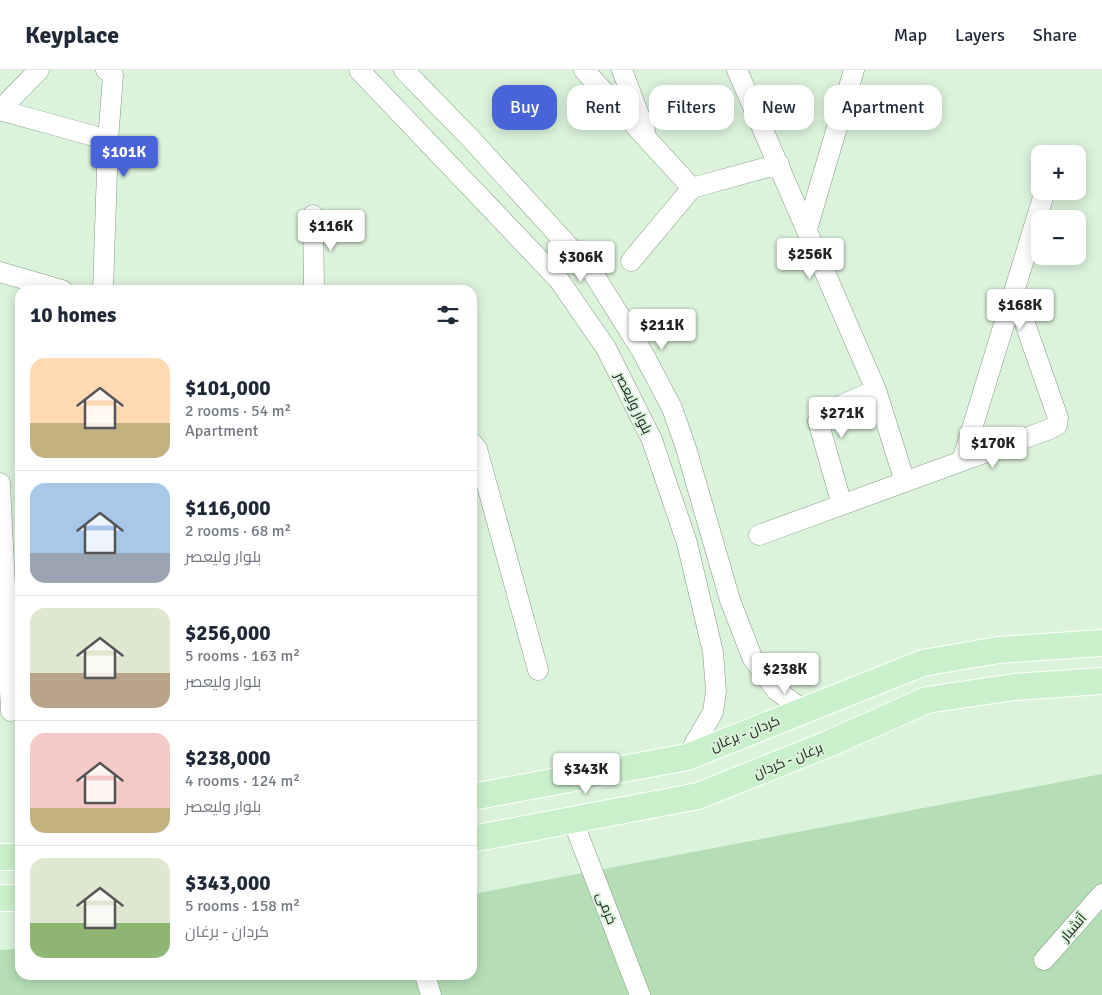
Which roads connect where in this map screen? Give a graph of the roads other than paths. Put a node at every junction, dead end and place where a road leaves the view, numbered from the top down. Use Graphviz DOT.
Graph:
graph roads {
  1 [pos="39,70"];
  2 [pos="106,70"];
  3 [pos="359,70"];
  4 [pos="404,70"];
  5 [pos="584,70"];
  6 [pos="622,70"];
  7 [pos="737,70"];
  8 [pos="854,70"];
  9 [pos="0,110"];
  10 [pos="108,140"];
  11 [pos="648,140"];
  12 [pos="779,164"];
  13 [pos="692,188"];
  14 [pos="1042,200"];
  15 [pos="313,215"];
  16 [pos="807,229"];
  17 [pos="580,260"];
  18 [pos="631,261"];
  19 [pos="0,272"];
  20 [pos="558,280"];
  21 [pos="45,285"];
  22 [pos="102,285"];
  23 [pos="314,285"];
  24 [pos="1014,292"];
  25 [pos="876,390"];
  26 [pos="477,448"];
  27 [pos="962,461"];
  28 [pos="905,482"];
  29 [pos="0,483"];
  30 [pos="842,505"];
  31 [pos="759,536"];
  32 [pos="1102,643"];
  33 [pos="538,670"];
  34 [pos="1102,681"];
  35 [pos="803,710"];
  36 [pos="11,711"];
  37 [pos="687,757"];
  38 [pos="560,782"];
  39 [pos="477,796"];
  40 [pos="573,821"];
  41 [pos="477,838"];
  42 [pos="0,857"];
  43 [pos="15,857"];
  44 [pos="1102,894"];
  45 [pos="0,898"];
  46 [pos="15,898"];
  47 [pos="1044,960"];
  48 [pos="426,980"];
  49 [pos="431,995"];
  50 [pos="640,995"];
  1 -- 9 [label="street"];
  2 -- 10 [label="street"];
  3 -- 20 [label="street, بلوار ولیعصر"];
  4 -- 17 [label="street"];
  5 -- 11 [label="street"];
  6 -- 11 [label="street"];
  7 -- 12 [label="street"];
  8 -- 16 [label="street"];
  9 -- 10 [label="street"];
  10 -- 22 [label="street"];
  11 -- 13 [label="street"];
  12 -- 13 [label="street"];
  12 -- 16 [label="street"];
  13 -- 18 [label="street"];
  14 -- 24 [label="street"];
  15 -- 23 [label="street"];
  16 -- 25 [label="street"];
  17 -- 20 [label="street"];
  17 -- 35 [label="street"];
  19 -- 21 [label="street"];
  20 -- 37 [label="street, بلوار ولیعصر"];
  24 -- 27 [label="street"];
  24 -- 27 [label="street"];
  25 -- 28 [label="street"];
  25 -- 30 [label="street"];
  26 -- 33 [label="street"];
  27 -- 28 [label="street"];
  28 -- 30 [label="street"];
  29 -- 36 [label="street"];
  30 -- 31 [label="street"];
  32 -- 35 [label="main road, کردان - برغان"];
  34 -- 40 [label="main road, برغان - کردان"];
  35 -- 37 [label="main road, کردان - برغان"];
  37 -- 38 [label="main road, کردان - برغان"];
  38 -- 39 [label="main road, کردان - برغان"];
  38 -- 40 [label="main road"];
  40 -- 41 [label="main road, برغان - کردان"];
  40 -- 50 [label="street, خرمی"];
  42 -- 43 [label="main road"];
  44 -- 47 [label="street, آتشبار"];
  45 -- 46 [label="main road"];
  48 -- 49 [label="street"];
}
